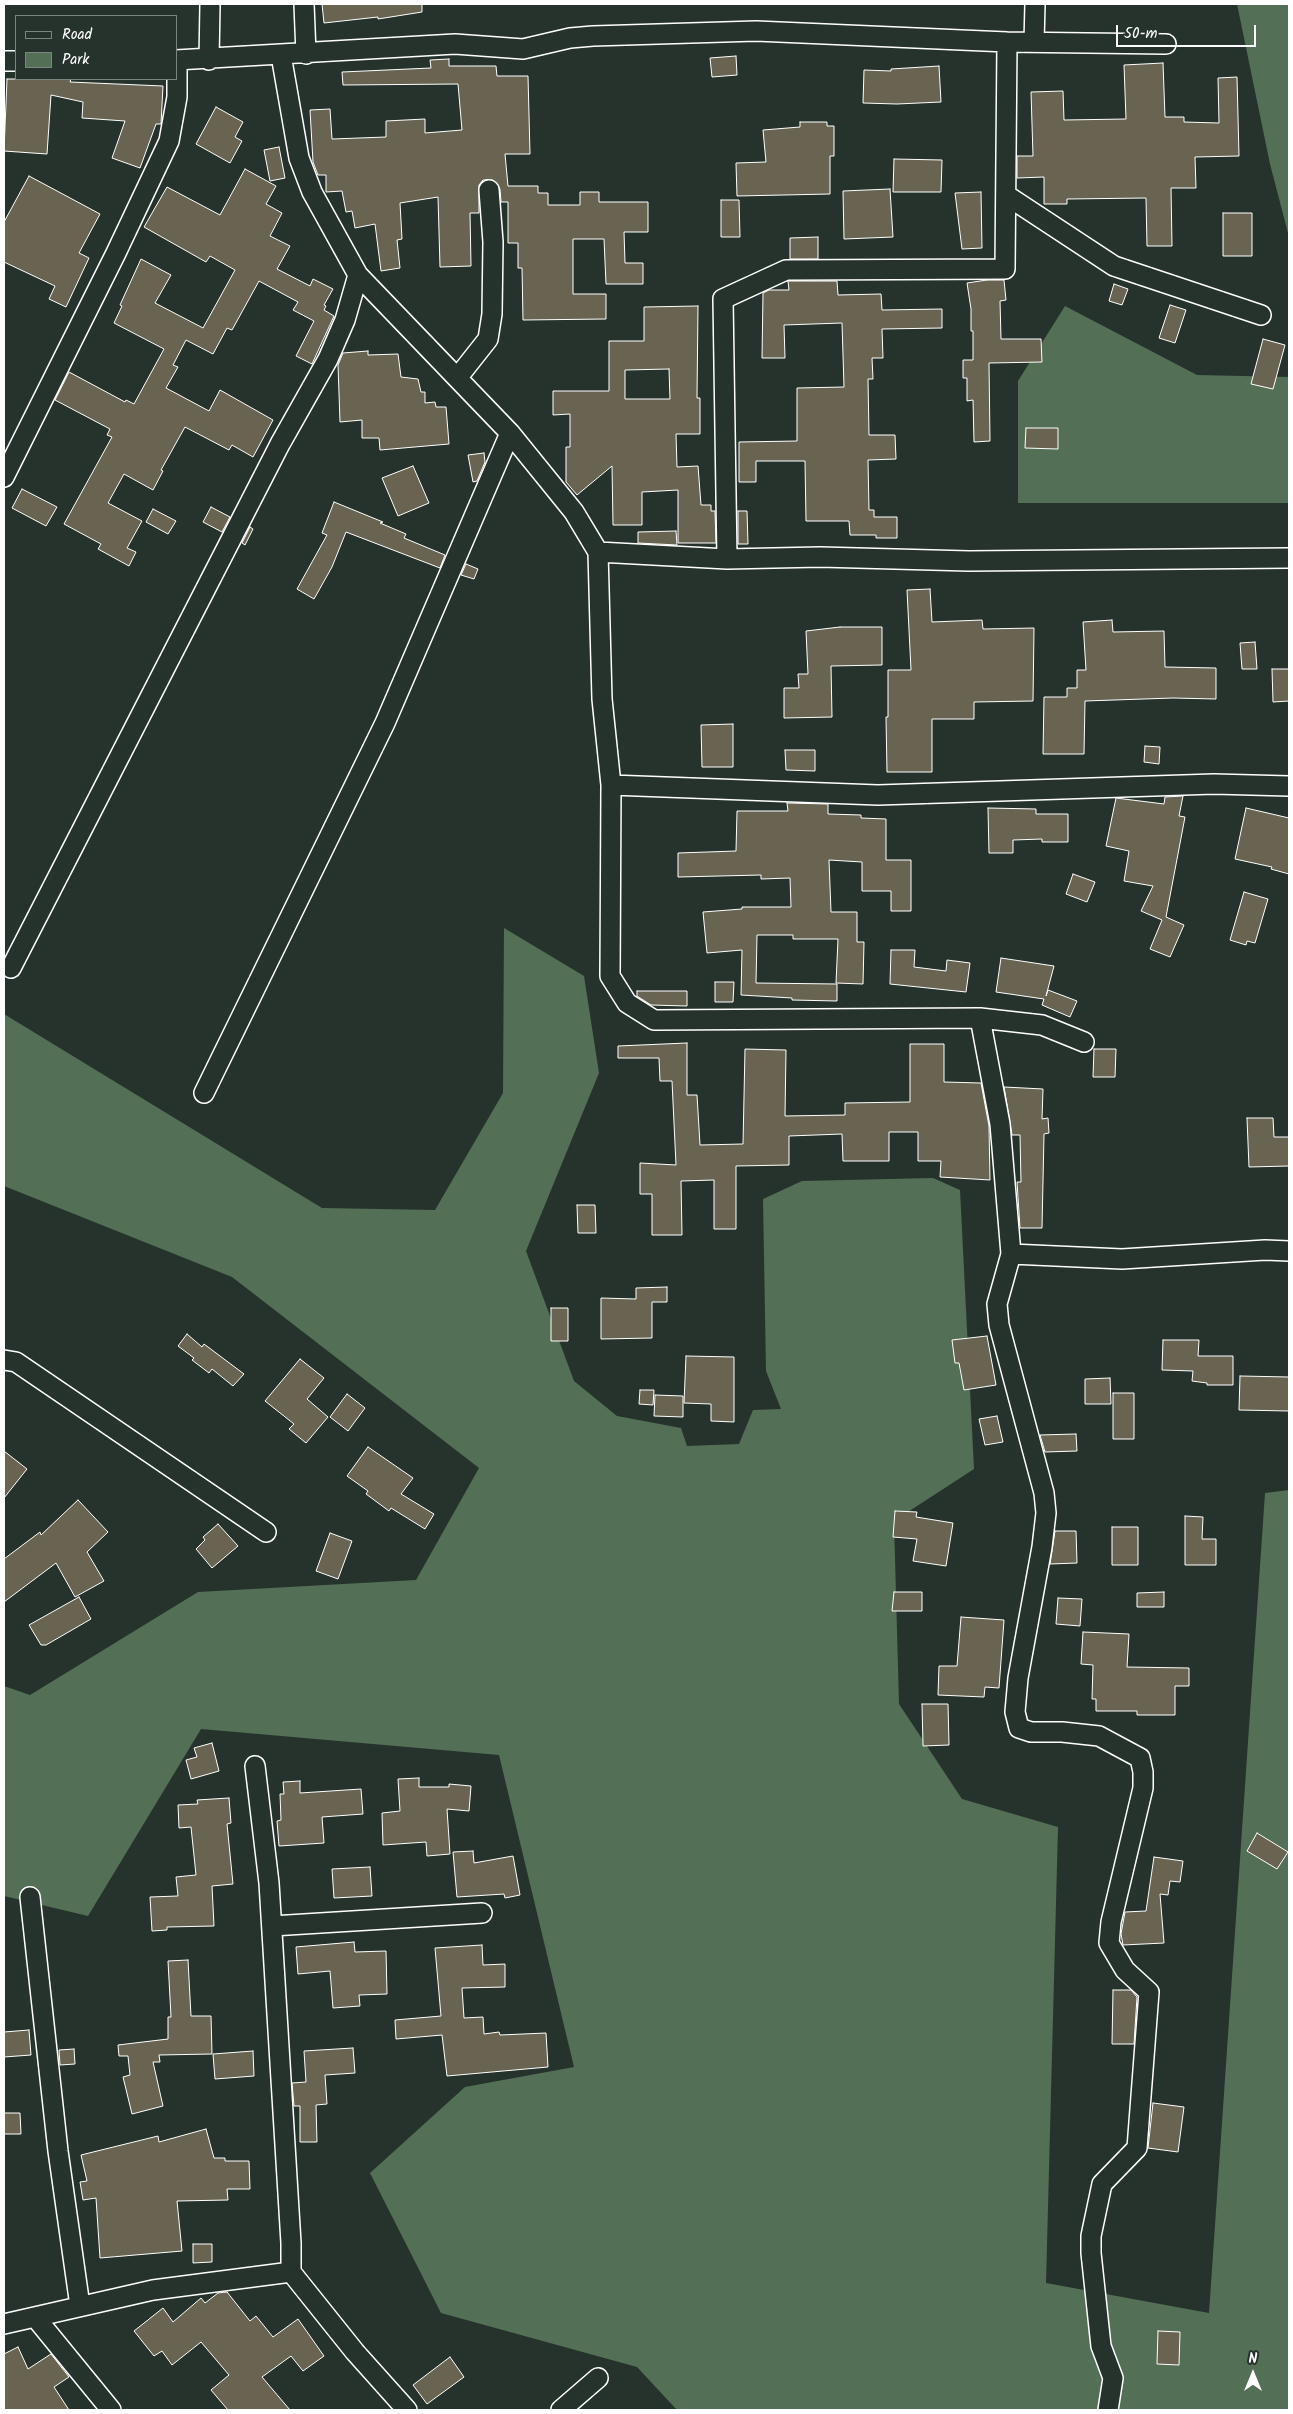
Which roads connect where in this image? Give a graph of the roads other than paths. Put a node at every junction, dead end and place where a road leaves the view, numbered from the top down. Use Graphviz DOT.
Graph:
graph roads {
  1 [pos="210,4"];
  2 [pos="304,4"];
  3 [pos="1035,4"];
  4 [pos="1007,42"];
  5 [pos="1034,42"];
  6 [pos="1166,44"];
  7 [pos="306,54"];
  8 [pos="281,55"];
  9 [pos="178,60"];
  10 [pos="210,60"];
  11 [pos="177,80"];
  12 [pos="489,190"];
  13 [pos="1006,194"];
  14 [pos="358,275"];
  15 [pos="1261,315"];
  16 [pos="458,378"];
  17 [pos="510,433"];
  18 [pos="4,477"];
  19 [pos="598,552"];
  20 [pos="1289,558"];
  21 [pos="727,559"];
  22 [pos="611,785"];
  23 [pos="1289,786"];
  24 [pos="11,968"];
  25 [pos="980,1018"];
  26 [pos="1084,1042"];
  27 [pos="204,1093"];
  28 [pos="1289,1251"];
  29 [pos="1011,1254"];
  30 [pos="4,1360"];
  31 [pos="266,1532"];
  32 [pos="254,1766"];
  33 [pos="30,1897"];
  34 [pos="482,1913"];
  35 [pos="272,1926"];
  36 [pos="291,2272"];
  37 [pos="80,2306"];
  38 [pos="35,2317"];
  39 [pos="4,2324"];
  40 [pos="598,2378"];
  41 [pos="111,2410"];
  42 [pos="407,2410"];
  43 [pos="561,2410"];
  44 [pos="1108,2410"];
  1 -- 10 [label="street"];
  2 -- 7 [label="street"];
  3 -- 5 [label="street"];
  4 -- 5 [label="street"];
  4 -- 7 [label="street"];
  4 -- 13 [label="street"];
  5 -- 6 [label="street"];
  7 -- 8 [label="street"];
  8 -- 10 [label="street"];
  8 -- 14 [label="street"];
  9 -- 10 [label="street"];
  11 -- 18 [label="street"];
  12 -- 16 [label="street"];
  13 -- 15 [label="street"];
  13 -- 21 [label="street"];
  14 -- 16 [label="street"];
  14 -- 24 [label="street"];
  16 -- 17 [label="street"];
  17 -- 19 [label="street"];
  17 -- 27 [label="street"];
  19 -- 21 [label="street"];
  19 -- 22 [label="street"];
  20 -- 21 [label="street"];
  22 -- 23 [label="street"];
  22 -- 25 [label="street"];
  25 -- 26 [label="street"];
  25 -- 29 [label="street"];
  28 -- 29 [label="street"];
  29 -- 44 [label="street"];
  30 -- 31 [label="street"];
  32 -- 35 [label="street"];
  33 -- 37 [label="street"];
  34 -- 35 [label="street"];
  35 -- 36 [label="street"];
  36 -- 37 [label="street"];
  36 -- 42 [label="street"];
  37 -- 38 [label="street"];
  38 -- 39 [label="street"];
  38 -- 41 [label="street"];
  40 -- 43 [label="street"];
}
